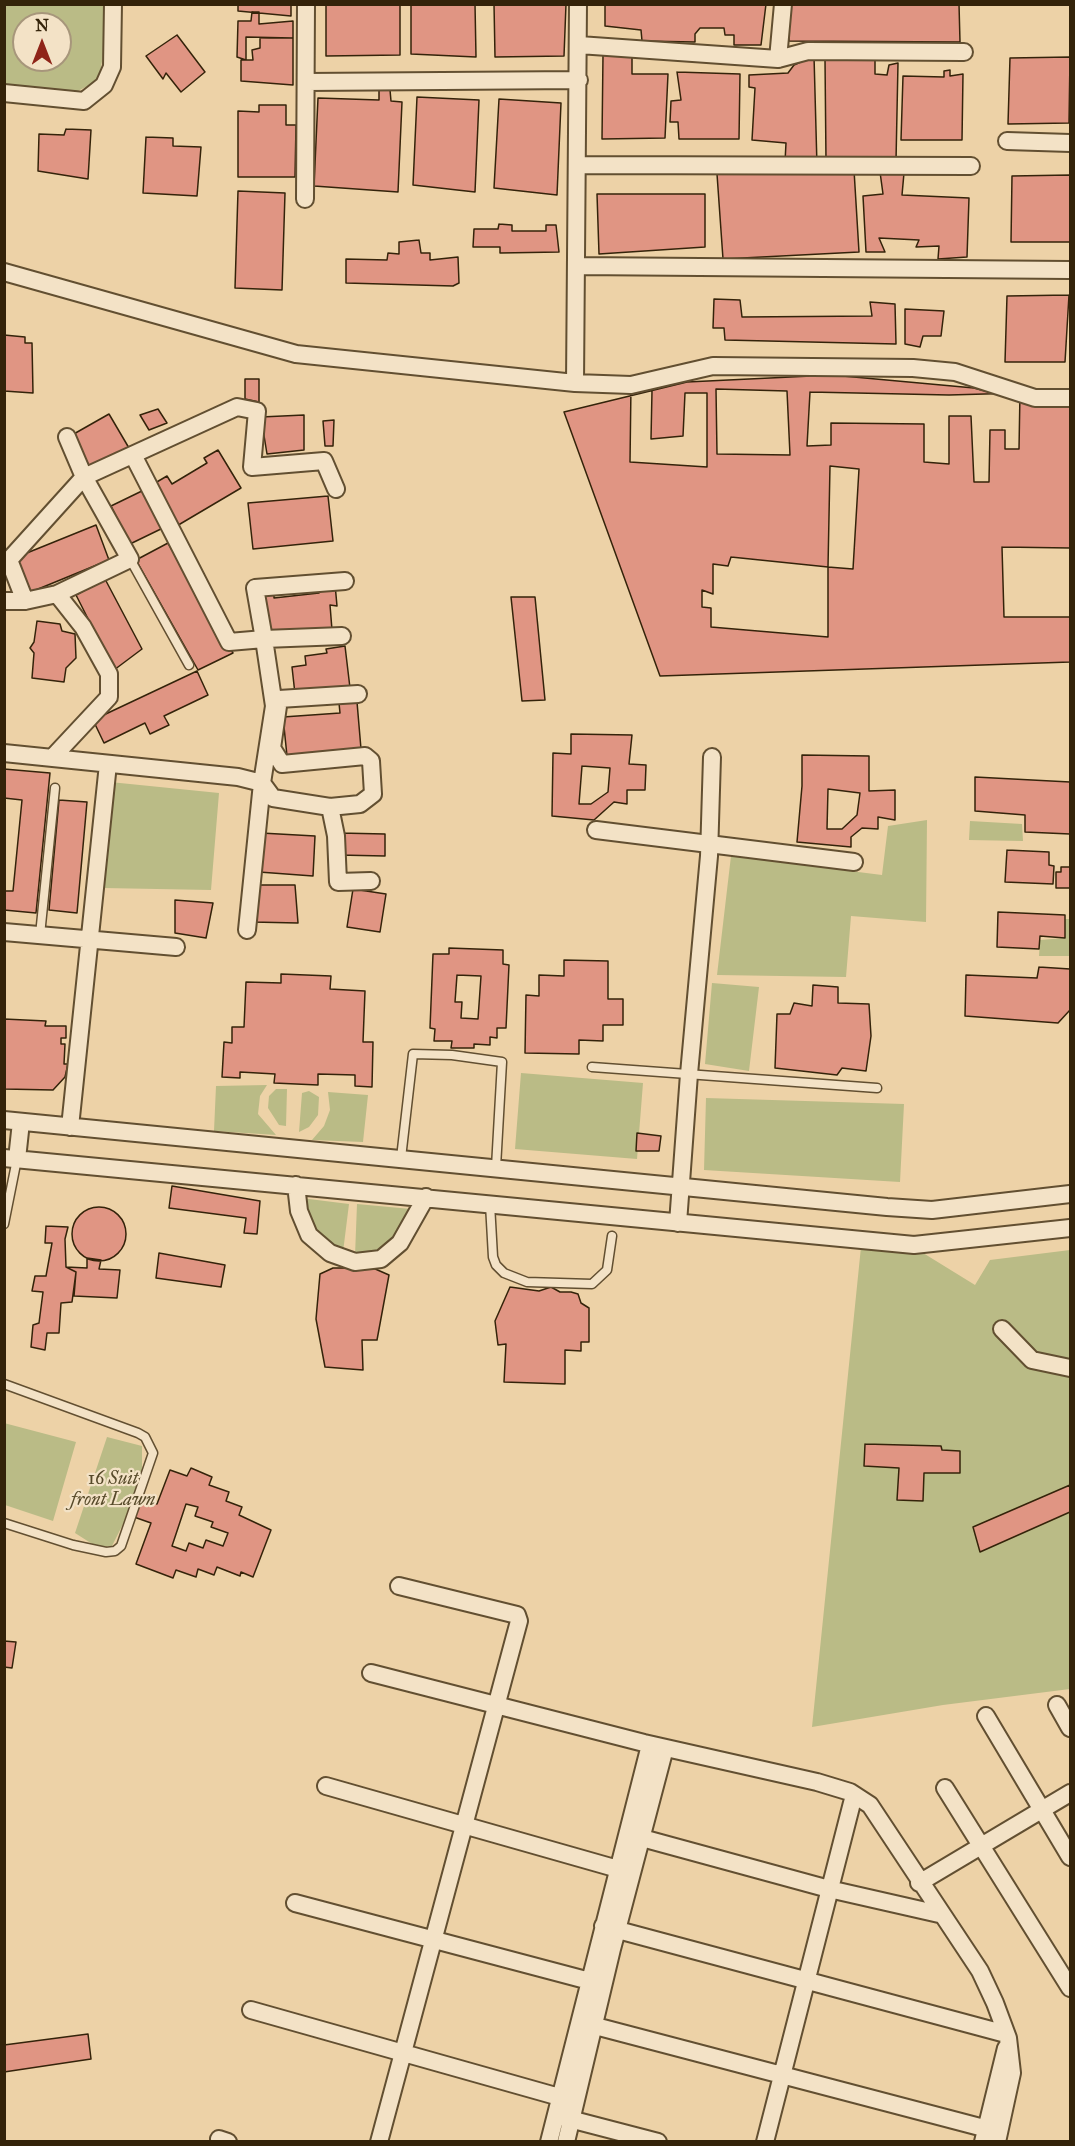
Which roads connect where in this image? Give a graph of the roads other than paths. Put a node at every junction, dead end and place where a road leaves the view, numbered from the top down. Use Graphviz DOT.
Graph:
graph roads {
  1 [pos="113,4"];
  2 [pos="306,4"];
  3 [pos="578,4"];
  4 [pos="783,4"];
  5 [pos="579,45"];
  6 [pos="964,52"];
  7 [pos="778,59"];
  8 [pos="579,80"];
  9 [pos="306,82"];
  10 [pos="4,93"];
  11 [pos="1007,141"];
  12 [pos="1071,143"];
  13 [pos="578,165"];
  14 [pos="971,166"];
  15 [pos="306,200"];
  16 [pos="577,266"];
  17 [pos="1071,270"];
  18 [pos="4,272"];
  19 [pos="576,383"];
  20 [pos="1071,398"];
  21 [pos="67,437"];
  22 [pos="133,455"];
  23 [pos="84,477"];
  24 [pos="336,489"];
  25 [pos="130,559"];
  26 [pos="345,581"];
  27 [pos="57,594"];
  28 [pos="4,601"];
  29 [pos="25,601"];
  30 [pos="342,636"];
  31 [pos="264,639"];
  32 [pos="189,665"];
  33 [pos="358,694"];
  34 [pos="4,753"];
  35 [pos="712,757"];
  36 [pos="52,758"];
  37 [pos="108,764"];
  38 [pos="262,783"];
  39 [pos="56,788"];
  40 [pos="330,807"];
  41 [pos="596,830"];
  42 [pos="709,843"];
  43 [pos="854,862"];
  44 [pos="371,881"];
  45 [pos="247,930"];
  46 [pos="4,932"];
  47 [pos="40,935"];
  48 [pos="88,939"];
  49 [pos="176,947"];
  50 [pos="592,1067"];
  51 [pos="688,1074"];
  52 [pos="877,1088"];
  53 [pos="13,1121"];
  54 [pos="70,1127"];
  55 [pos="401,1158"];
  56 [pos="11,1159"];
  57 [pos="496,1167"];
  58 [pos="296,1185"];
  59 [pos="683,1185"];
  60 [pos="1071,1194"];
  61 [pos="426,1197"];
  62 [pos="490,1203"];
  63 [pos="678,1223"];
  64 [pos="4,1224"];
  65 [pos="1071,1228"];
  66 [pos="612,1236"];
  67 [pos="1002,1329"];
  68 [pos="1071,1368"];
  69 [pos="4,1384"];
  70 [pos="4,1524"];
  71 [pos="399,1586"];
  72 [pos="371,1673"];
  73 [pos="496,1705"];
  74 [pos="1057,1705"];
  75 [pos="986,1716"];
  76 [pos="1071,1728"];
  77 [pos="658,1747"];
  78 [pos="327,1786"];
  79 [pos="945,1788"];
  80 [pos="1071,1793"];
  81 [pos="854,1795"];
  82 [pos="1042,1809"];
  83 [pos="462,1824"];
  84 [pos="634,1836"];
  85 [pos="982,1845"];
  86 [pos="1071,1857"];
  87 [pos="618,1869"];
  88 [pos="919,1883"];
  89 [pos="829,1889"];
  90 [pos="295,1903"];
  91 [pos="939,1914"];
  92 [pos="610,1928"];
  93 [pos="433,1940"];
  94 [pos="804,1980"];
  95 [pos="597,1983"];
  96 [pos="1070,1988"];
  97 [pos="250,2010"];
  98 [pos="586,2024"];
  99 [pos="1007,2036"];
  100 [pos="402,2054"];
  101 [pos="781,2076"];
  102 [pos="568,2100"];
  103 [pos="563,2117"];
  104 [pos="991,2136"];
  105 [pos="378,2142"];
  106 [pos="549,2142"];
  107 [pos="566,2142"];
  108 [pos="658,2142"];
  109 [pos="765,2142"];
  1 -- 10 [label="street"];
  2 -- 9 [label="street"];
  3 -- 5 [label="street"];
  4 -- 7 [label="street"];
  5 -- 7 [label="street"];
  5 -- 8 [label="street"];
  6 -- 7 [label="street"];
  8 -- 9 [label="street"];
  8 -- 13 [label="street"];
  9 -- 15 [label="street"];
  11 -- 12 [label="street"];
  13 -- 14 [label="street"];
  13 -- 16 [label="street"];
  16 -- 17 [label="street"];
  16 -- 19 [label="street"];
  18 -- 19 [label="street"];
  19 -- 20 [label="street"];
  21 -- 23 [label="street"];
  22 -- 23 [label="street"];
  22 -- 24 [label="street"];
  22 -- 31 [label="street"];
  23 -- 25 [label="street"];
  23 -- 29 [label="street"];
  25 -- 27 [label="street"];
  25 -- 32 [label="lane"];
  26 -- 31 [label="street"];
  27 -- 29 [label="street"];
  27 -- 36 [label="street"];
  28 -- 29 [label="street"];
  30 -- 31 [label="street"];
  31 -- 38 [label="street"];
  33 -- 40 [label="street"];
  34 -- 36 [label="street"];
  35 -- 42 [label="street"];
  36 -- 37 [label="street"];
  37 -- 38 [label="street"];
  37 -- 48 [label="street"];
  38 -- 40 [label="street"];
  38 -- 45 [label="street"];
  39 -- 47 [label="lane"];
  40 -- 44 [label="street"];
  41 -- 42 [label="street"];
  42 -- 43 [label="street"];
  42 -- 51 [label="street"];
  46 -- 47 [label="street"];
  47 -- 48 [label="street"];
  48 -- 49 [label="street"];
  48 -- 54 [label="street"];
  50 -- 51 [label="lane"];
  51 -- 52 [label="lane"];
  51 -- 59 [label="street"];
  53 -- 54 [label="street"];
  53 -- 56 [label="street"];
  54 -- 55 [label="street"];
  55 -- 57 [label="street"];
  55 -- 57 [label="lane"];
  56 -- 58 [label="street"];
  56 -- 64 [label="lane"];
  57 -- 59 [label="street"];
  58 -- 61 [label="street"];
  58 -- 61 [label="street"];
  59 -- 60 [label="street"];
  59 -- 63 [label="street"];
  61 -- 62 [label="street"];
  62 -- 63 [label="street"];
  62 -- 66 [label="lane"];
  63 -- 65 [label="street"];
  67 -- 68 [label="street"];
  69 -- 70 [label="lane"];
  71 -- 73 [label="street"];
  72 -- 73 [label="street"];
  73 -- 77 [label="street"];
  73 -- 83 [label="street"];
  74 -- 76 [label="street"];
  75 -- 82 [label="street"];
  77 -- 81 [label="street"];
  77 -- 84 [label="street"];
  78 -- 83 [label="street"];
  79 -- 85 [label="street"];
  80 -- 82 [label="street"];
  81 -- 88 [label="street"];
  81 -- 89 [label="street"];
  82 -- 85 [label="street"];
  82 -- 86 [label="street"];
  83 -- 87 [label="street"];
  83 -- 93 [label="street"];
  84 -- 87 [label="street"];
  84 -- 89 [label="street"];
  84 -- 92 [label="street"];
  85 -- 88 [label="street"];
  85 -- 96 [label="street"];
  87 -- 92 [label="street"];
  88 -- 91 [label="street"];
  89 -- 91 [label="street"];
  89 -- 94 [label="street"];
  90 -- 93 [label="street"];
  91 -- 99 [label="street"];
  92 -- 94 [label="street"];
  92 -- 95 [label="street"];
  93 -- 95 [label="street"];
  93 -- 100 [label="street"];
  94 -- 99 [label="street"];
  94 -- 101 [label="street"];
  95 -- 98 [label="street"];
  97 -- 100 [label="street"];
  98 -- 101 [label="street"];
  98 -- 102 [label="street"];
  99 -- 104 [label="street"];
  100 -- 102 [label="street"];
  100 -- 105 [label="street"];
  101 -- 104 [label="street"];
  101 -- 109 [label="street"];
  102 -- 103 [label="street"];
  103 -- 106 [label="street"];
  103 -- 107 [label="street"];
  103 -- 108 [label="street"];
}
